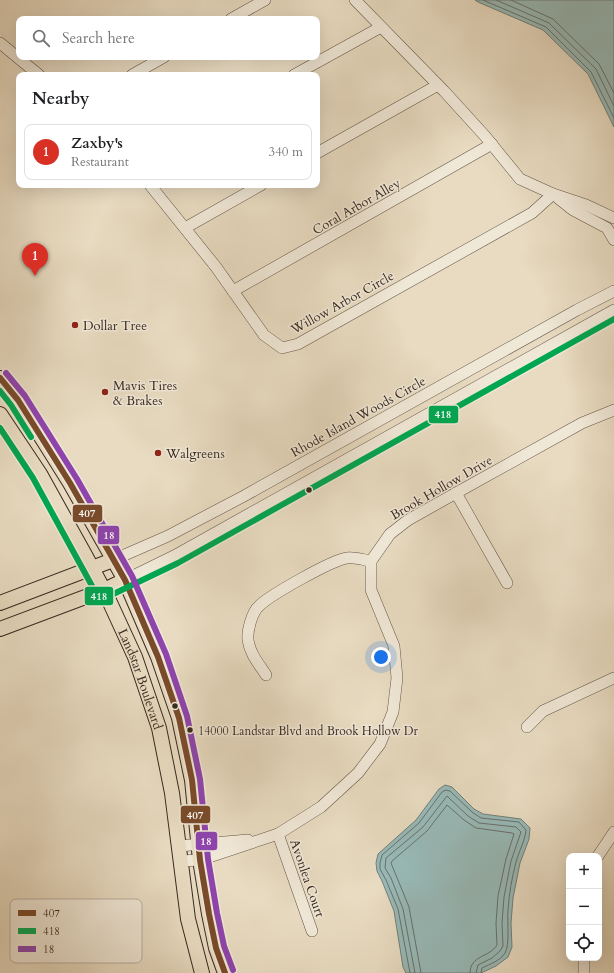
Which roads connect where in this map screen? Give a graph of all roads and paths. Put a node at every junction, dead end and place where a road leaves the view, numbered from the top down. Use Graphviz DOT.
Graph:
graph roads {
  1 [pos="265,0"];
  2 [pos="356,0"];
  3 [pos="237,16"];
  4 [pos="381,27"];
  5 [pos="0,43"];
  6 [pos="16,56"];
  7 [pos="21,60"];
  8 [pos="159,60"];
  9 [pos="35,72"];
  10 [pos="137,72"];
  11 [pos="299,72"];
  12 [pos="438,85"];
  13 [pos="492,144"];
  14 [pos="320,151"];
  15 [pos="152,188"];
  16 [pos="256,188"];
  17 [pos="553,194"];
  18 [pos="614,218"];
  19 [pos="185,228"];
  20 [pos="614,240"];
  21 [pos="233,291"];
  22 [pos="614,291"];
  23 [pos="614,310"];
  24 [pos="0,378"];
  25 [pos="614,410"];
  26 [pos="0,414"];
  27 [pos="456,492"];
  28 [pos="113,560"];
  29 [pos="371,561"];
  30 [pos="92,567"];
  31 [pos="125,580"];
  32 [pos="507,583"];
  33 [pos="104,590"];
  34 [pos="0,603"];
  35 [pos="0,629"];
  36 [pos="266,674"];
  37 [pos="614,678"];
  38 [pos="527,727"];
  39 [pos="614,832"];
  40 [pos="278,834"];
  41 [pos="199,844"];
  42 [pos="179,846"];
  43 [pos="600,853"];
  44 [pos="200,860"];
  45 [pos="180,862"];
  46 [pos="312,931"];
  47 [pos="584,961"];
  48 [pos="202,973"];
  49 [pos="225,973"];
  50 [pos="584,973"];
  1 -- 3 [label="street"];
  2 -- 4 [label="street"];
  4 -- 11 [label="street"];
  4 -- 12 [label="street"];
  5 -- 6 [label="street"];
  7 -- 9 [label="street"];
  8 -- 10 [label="street"];
  12 -- 13 [label="street"];
  12 -- 14 [label="street"];
  13 -- 17 [label="street"];
  13 -- 21 [label="street, Coral Arbor Alley"];
  15 -- 19 [label="street, Willow Arbor Circle"];
  16 -- 19 [label="street"];
  17 -- 18 [label="street"];
  17 -- 20 [label="street"];
  17 -- 21 [label="street, Willow Arbor Circle"];
  19 -- 21 [label="street, Willow Arbor Circle"];
  22 -- 28 [label="street, Rhode Island Woods Circle"];
  23 -- 31 [label="street"];
  24 -- 28 [label="main road, Landstar Boulevard"];
  25 -- 27 [label="street, Brook Hollow Drive"];
  26 -- 30 [label="main road, Landstar Boulevard"];
  27 -- 29 [label="street, Brook Hollow Drive"];
  27 -- 32 [label="street"];
  28 -- 30 [label="main road"];
  28 -- 31 [label="main road, Landstar Boulevard"];
  29 -- 36 [label="street"];
  29 -- 40 [label="street"];
  30 -- 33 [label="main road, Landstar Boulevard"];
  30 -- 34 [label="main road"];
  31 -- 33 [label="main road"];
  31 -- 41 [label="main road, Landstar Boulevard"];
  33 -- 35 [label="main road"];
  33 -- 42 [label="main road, Landstar Boulevard"];
  37 -- 38 [label="street"];
  39 -- 43 [label="street"];
  40 -- 41 [label="street"];
  40 -- 44 [label="street"];
  40 -- 46 [label="street, Avonlea Court"];
  41 -- 42 [label="street"];
  41 -- 44 [label="main road, Landstar Boulevard"];
  42 -- 45 [label="main road, Landstar Boulevard"];
  44 -- 45 [label="street"];
  44 -- 49 [label="main road, Landstar Boulevard"];
  45 -- 48 [label="main road, Landstar Boulevard"];
  47 -- 50 [label="street"];
}
